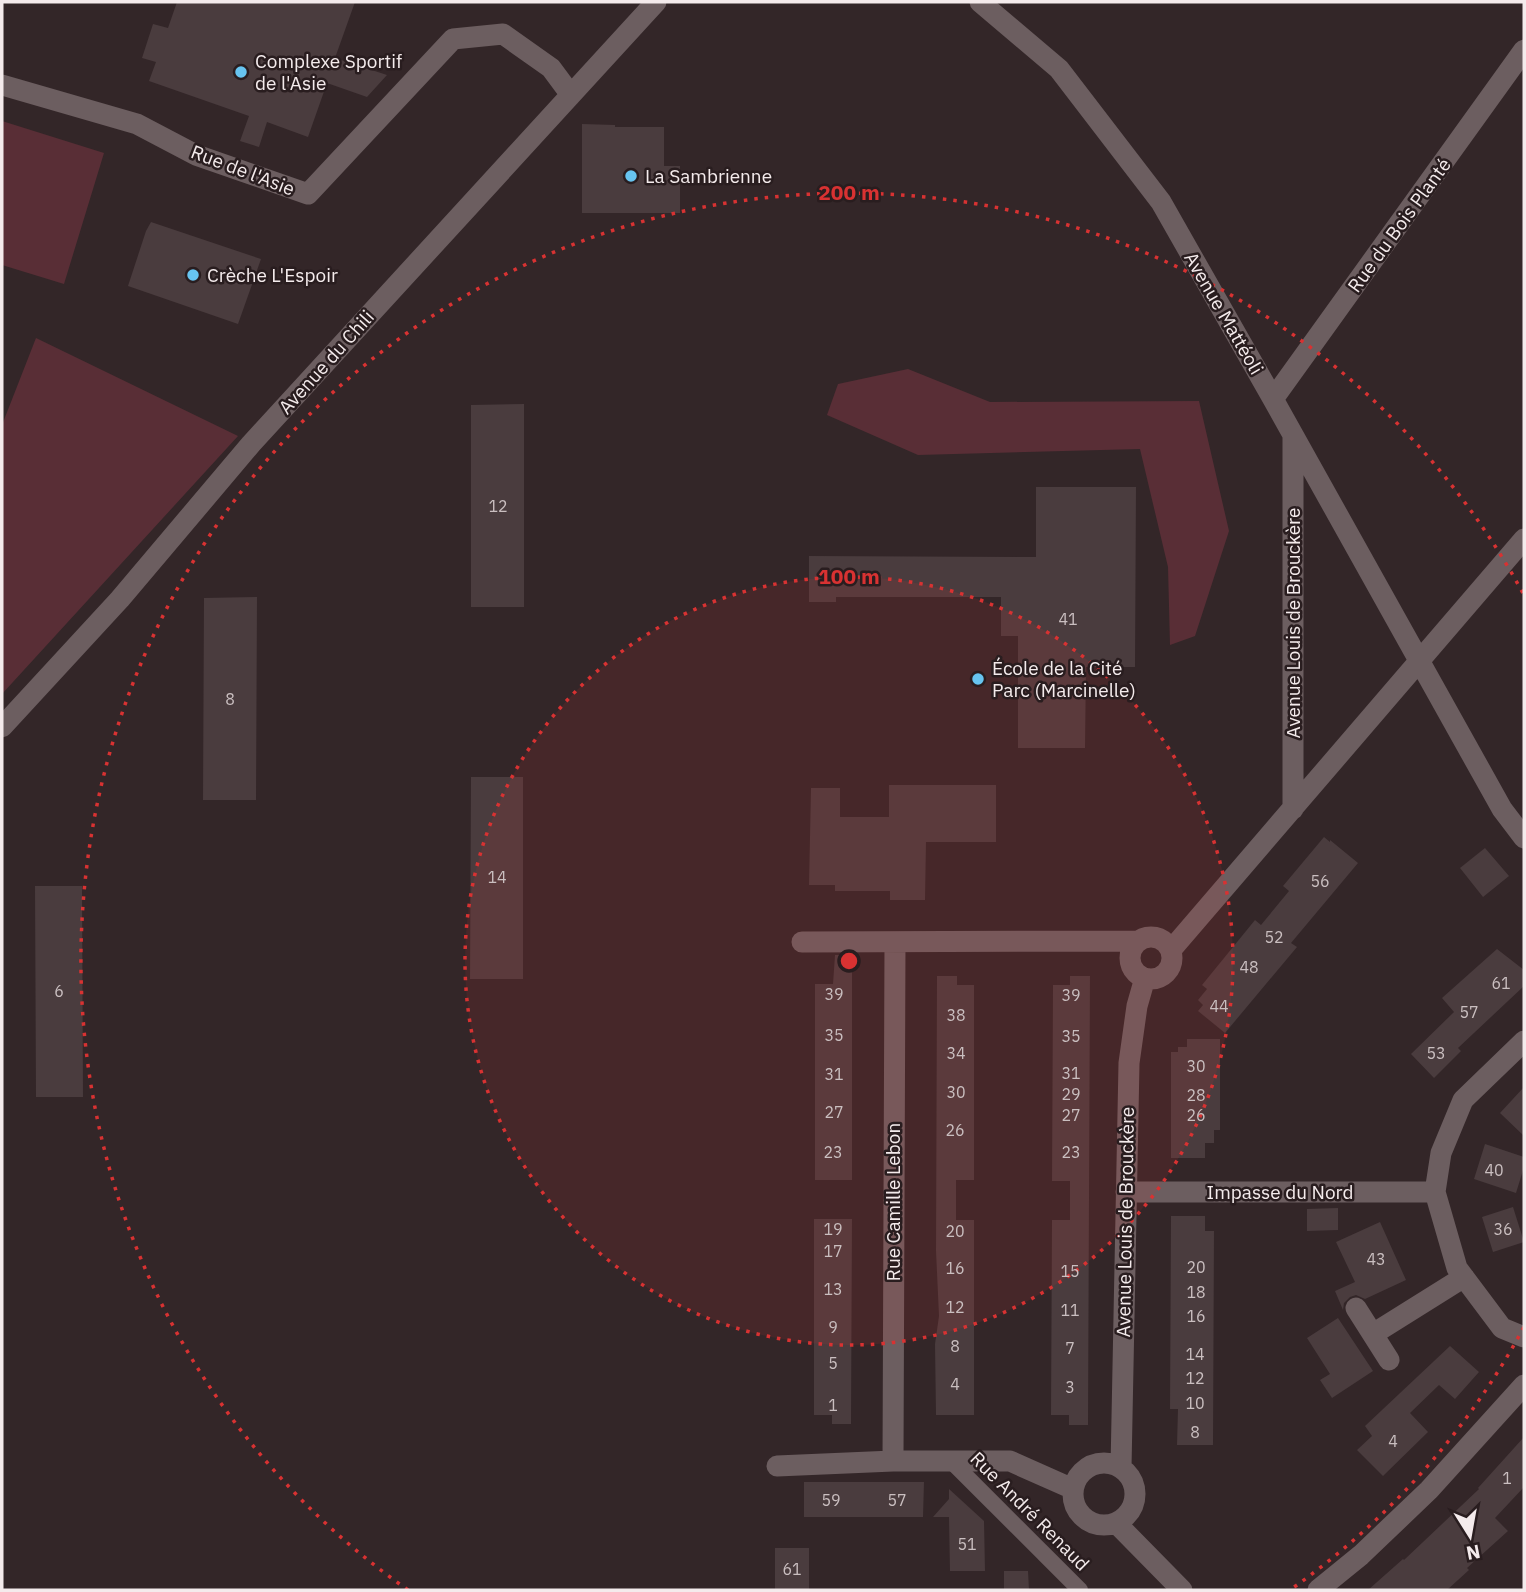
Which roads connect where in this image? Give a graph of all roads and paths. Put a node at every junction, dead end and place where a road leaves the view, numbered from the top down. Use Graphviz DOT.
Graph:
graph roads {
  1 [pos="656,2"];
  2 [pos="980,2"];
  3 [pos="1524,50"];
  4 [pos="2,85"];
  5 [pos="571,95"];
  6 [pos="1273,399"];
  7 [pos="1293,436"];
  8 [pos="1524,539"];
  9 [pos="1419,662"];
  10 [pos="2,727"];
  11 [pos="1293,809"];
  12 [pos="1524,838"];
  13 [pos="1138,941"];
  14 [pos="802,942"];
  15 [pos="895,943"];
  16 [pos="1171,950"];
  17 [pos="1145,978"];
  18 [pos="1524,1041"];
  19 [pos="1126,1192"];
  20 [pos="1435,1192"];
  21 [pos="1464,1278"];
  22 [pos="1356,1308"];
  23 [pos="1373,1334"];
  24 [pos="1524,1337"];
  25 [pos="1390,1360"];
  26 [pos="1524,1385"];
  27 [pos="893,1461"];
  28 [pos="951,1461"];
  29 [pos="777,1466"];
  30 [pos="1121,1468"];
  31 [pos="1073,1489"];
  32 [pos="1116,1522"];
  33 [pos="1080,1590"];
  34 [pos="1182,1590"];
  35 [pos="1318,1590"];
  1 -- 5 [label="street, Avenue du Chili"];
  2 -- 6 [label="street, Avenue Mattéoli"];
  3 -- 6 [label="street, Rue du Bois Planté"];
  4 -- 5 [label="street, Rue de l'Asie"];
  5 -- 10 [label="street, Avenue du Chili"];
  6 -- 7 [label="street, Avenue Mattéoli"];
  7 -- 9 [label="street, Avenue Mattéoli"];
  7 -- 11 [label="street, Avenue Louis de Brouckère"];
  8 -- 9 [label="street"];
  9 -- 11 [label="street"];
  9 -- 12 [label="street, Avenue Mattéoli"];
  11 -- 16 [label="street"];
  13 -- 15 [label="street"];
  13 -- 16 [label="street"];
  13 -- 17 [label="street"];
  14 -- 15 [label="street"];
  15 -- 27 [label="street, Rue Camille Lebon"];
  16 -- 17 [label="street"];
  17 -- 19 [label="street, Avenue Louis de Brouckère"];
  18 -- 20 [label="street"];
  19 -- 20 [label="street, Impasse du Nord"];
  19 -- 30 [label="street, Avenue Louis de Brouckère"];
  20 -- 21 [label="street"];
  21 -- 23 [label="street"];
  21 -- 24 [label="street"];
  22 -- 23 [label="street"];
  23 -- 25 [label="street"];
  26 -- 35 [label="street"];
  27 -- 28 [label="street"];
  27 -- 29 [label="street"];
  28 -- 31 [label="street"];
  28 -- 33 [label="street, Rue André Renaud"];
  30 -- 31 [label="street"];
  30 -- 32 [label="street"];
  31 -- 32 [label="street"];
  32 -- 34 [label="street"];
}
